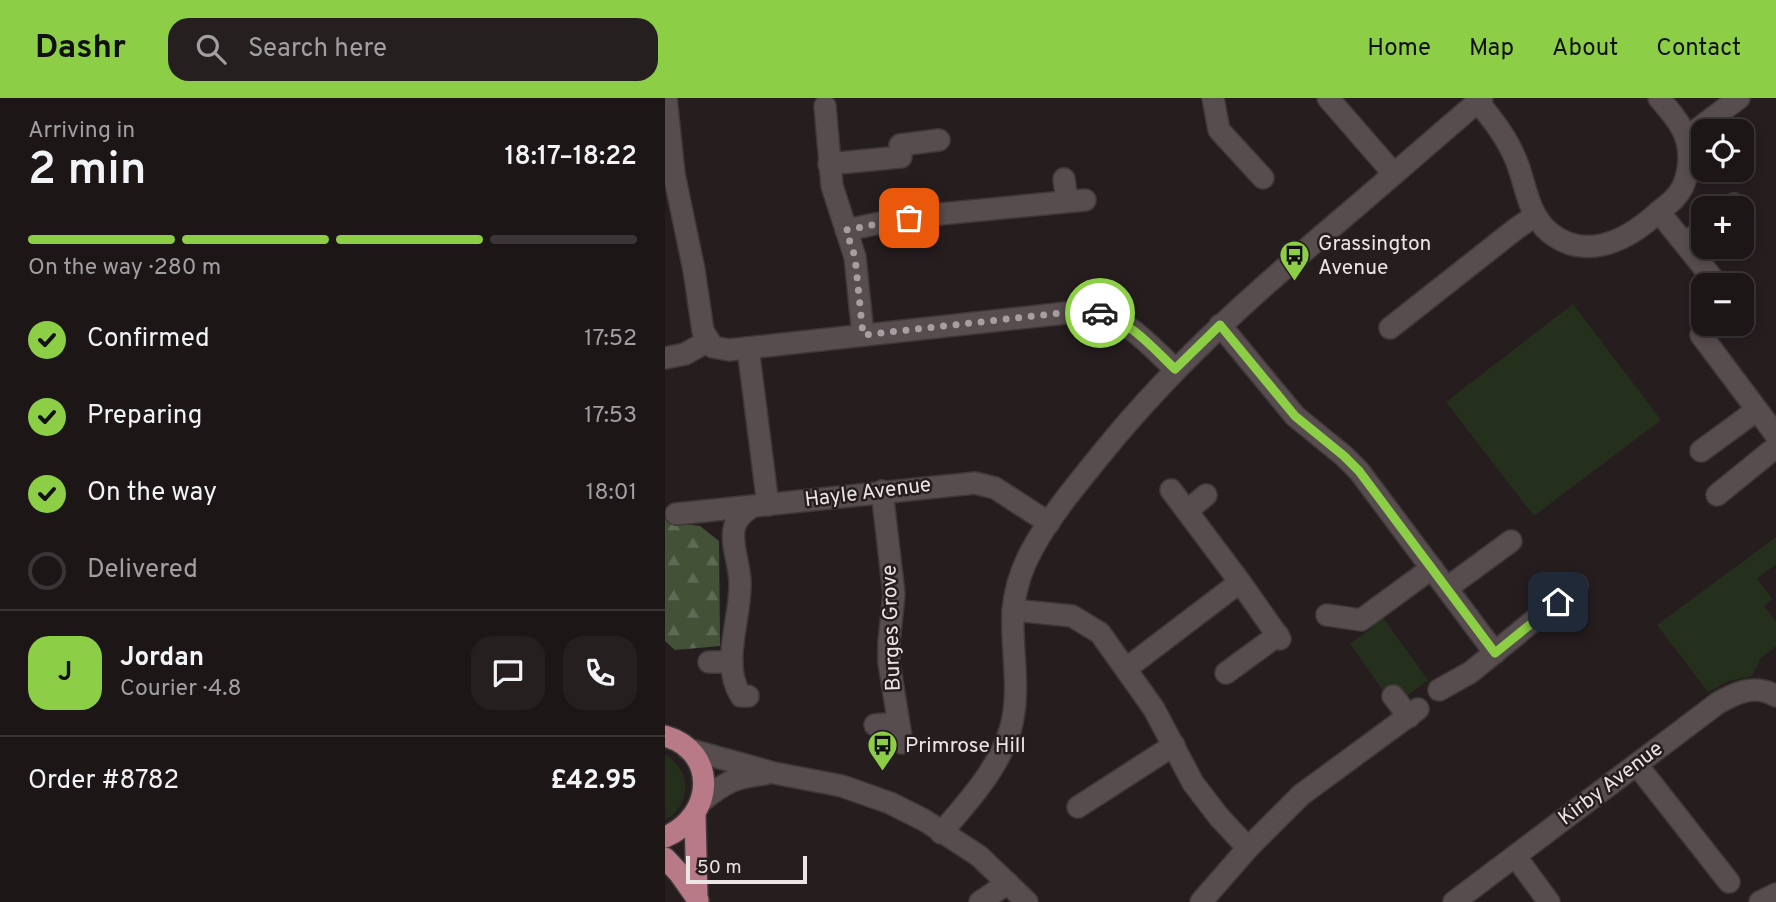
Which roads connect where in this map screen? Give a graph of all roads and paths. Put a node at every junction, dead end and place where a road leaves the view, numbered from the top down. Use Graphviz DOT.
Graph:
graph roads {
  1 [pos="675,98"];
  2 [pos="1213,98"];
  3 [pos="1328,98"];
  4 [pos="1659,98"];
  5 [pos="1739,98"];
  6 [pos="666,99"];
  7 [pos="1480,100"];
  8 [pos="822,116"];
  9 [pos="1686,138"];
  10 [pos="939,140"];
  11 [pos="829,164"];
  12 [pos="1394,174"];
  13 [pos="1263,178"];
  14 [pos="1064,179"];
  15 [pos="1659,212"];
  16 [pos="1535,216"];
  17 [pos="846,230"];
  18 [pos="1691,239"];
  19 [pos="1685,244"];
  20 [pos="1708,273"];
  21 [pos="1220,325"];
  22 [pos="1390,328"];
  23 [pos="863,335"];
  24 [pos="1702,336"];
  25 [pos="708,341"];
  26 [pos="748,348"];
  27 [pos="665,358"];
  28 [pos="1175,369"];
  29 [pos="1757,410"];
  30 [pos="1776,435"];
  31 [pos="1776,447"];
  32 [pos="1701,452"];
  33 [pos="1171,490"];
  34 [pos="882,491"];
  35 [pos="1206,495"];
  36 [pos="1717,495"];
  37 [pos="759,507"];
  38 [pos="1187,511"];
  39 [pos="676,514"];
  40 [pos="1049,523"];
  41 [pos="1511,541"];
  42 [pos="1432,568"];
  43 [pos="1240,582"];
  44 [pos="1577,585"];
  45 [pos="1447,588"];
  46 [pos="1558,602"];
  47 [pos="1013,610"];
  48 [pos="1327,615"];
  49 [pos="1572,619"];
  50 [pos="1495,653"];
  51 [pos="709,662"];
  52 [pos="1127,668"];
  53 [pos="1226,674"];
  54 [pos="1439,690"];
  55 [pos="1393,696"];
  56 [pos="1776,696"];
  57 [pos="875,725"];
  58 [pos="666,734"];
  59 [pos="1174,745"];
  60 [pos="688,749"];
  61 [pos="1637,765"];
  62 [pos="774,773"];
  63 [pos="1078,807"];
  64 [pos="698,808"];
  65 [pos="941,833"];
  66 [pos="665,837"];
  67 [pos="1248,849"];
  68 [pos="1516,857"];
  69 [pos="665,859"];
  70 [pos="1728,882"];
  71 [pos="1008,883"];
  72 [pos="1776,894"];
  73 [pos="698,900"];
  74 [pos="980,902"];
  75 [pos="1027,902"];
  76 [pos="1201,902"];
  77 [pos="1454,902"];
  78 [pos="1549,902"];
  79 [pos="1761,902"];
  1 -- 6 [label="street"];
  2 -- 13 [label="street"];
  3 -- 12 [label="street"];
  4 -- 9 [label="street"];
  5 -- 9 [label="street"];
  6 -- 25 [label="street"];
  7 -- 12 [label="street"];
  7 -- 16 [label="street"];
  8 -- 11 [label="street"];
  9 -- 15 [label="street"];
  10 -- 11 [label="street"];
  11 -- 17 [label="street"];
  12 -- 21 [label="street"];
  14 -- 17 [label="street"];
  15 -- 16 [label="street"];
  15 -- 19 [label="street"];
  16 -- 22 [label="street"];
  17 -- 23 [label="street"];
  18 -- 19 [label="street"];
  19 -- 20 [label="street"];
  21 -- 28 [label="street"];
  21 -- 42 [label="street"];
  23 -- 26 [label="street"];
  23 -- 28 [label="street"];
  24 -- 29 [label="street"];
  25 -- 26 [label="street"];
  25 -- 27 [label="street"];
  26 -- 37 [label="street"];
  28 -- 40 [label="street"];
  29 -- 30 [label="street"];
  29 -- 32 [label="street"];
  31 -- 36 [label="street"];
  33 -- 38 [label="street"];
  34 -- 37 [label="street, Hayle Avenue"];
  34 -- 40 [label="street, Hayle Avenue"];
  34 -- 57 [label="street, Burges Grove"];
  35 -- 38 [label="street"];
  37 -- 39 [label="street, Hayle Avenue"];
  37 -- 51 [label="street"];
  38 -- 43 [label="street"];
  40 -- 47 [label="street"];
  41 -- 45 [label="street"];
  42 -- 45 [label="street"];
  42 -- 48 [label="street"];
  43 -- 52 [label="street"];
  43 -- 53 [label="street"];
  44 -- 46 [label="street"];
  45 -- 50 [label="street"];
  46 -- 49 [label="street"];
  46 -- 50 [label="street"];
  47 -- 52 [label="street"];
  47 -- 65 [label="street"];
  50 -- 54 [label="street"];
  52 -- 59 [label="street"];
  55 -- 67 [label="street"];
  56 -- 61 [label="street, Kirby Avenue"];
  58 -- 60 [label="main road"];
  59 -- 63 [label="street"];
  59 -- 67 [label="street"];
  60 -- 62 [label="street"];
  60 -- 64 [label="main road"];
  61 -- 68 [label="street, Kirby Avenue"];
  61 -- 70 [label="street"];
  62 -- 64 [label="street"];
  62 -- 65 [label="street"];
  64 -- 66 [label="main road"];
  64 -- 73 [label="main road"];
  65 -- 71 [label="street"];
  67 -- 76 [label="street"];
  68 -- 77 [label="street, Kirby Avenue"];
  68 -- 78 [label="street"];
  69 -- 73 [label="main road"];
  71 -- 74 [label="street"];
  71 -- 75 [label="street"];
  72 -- 79 [label="street"];
}
